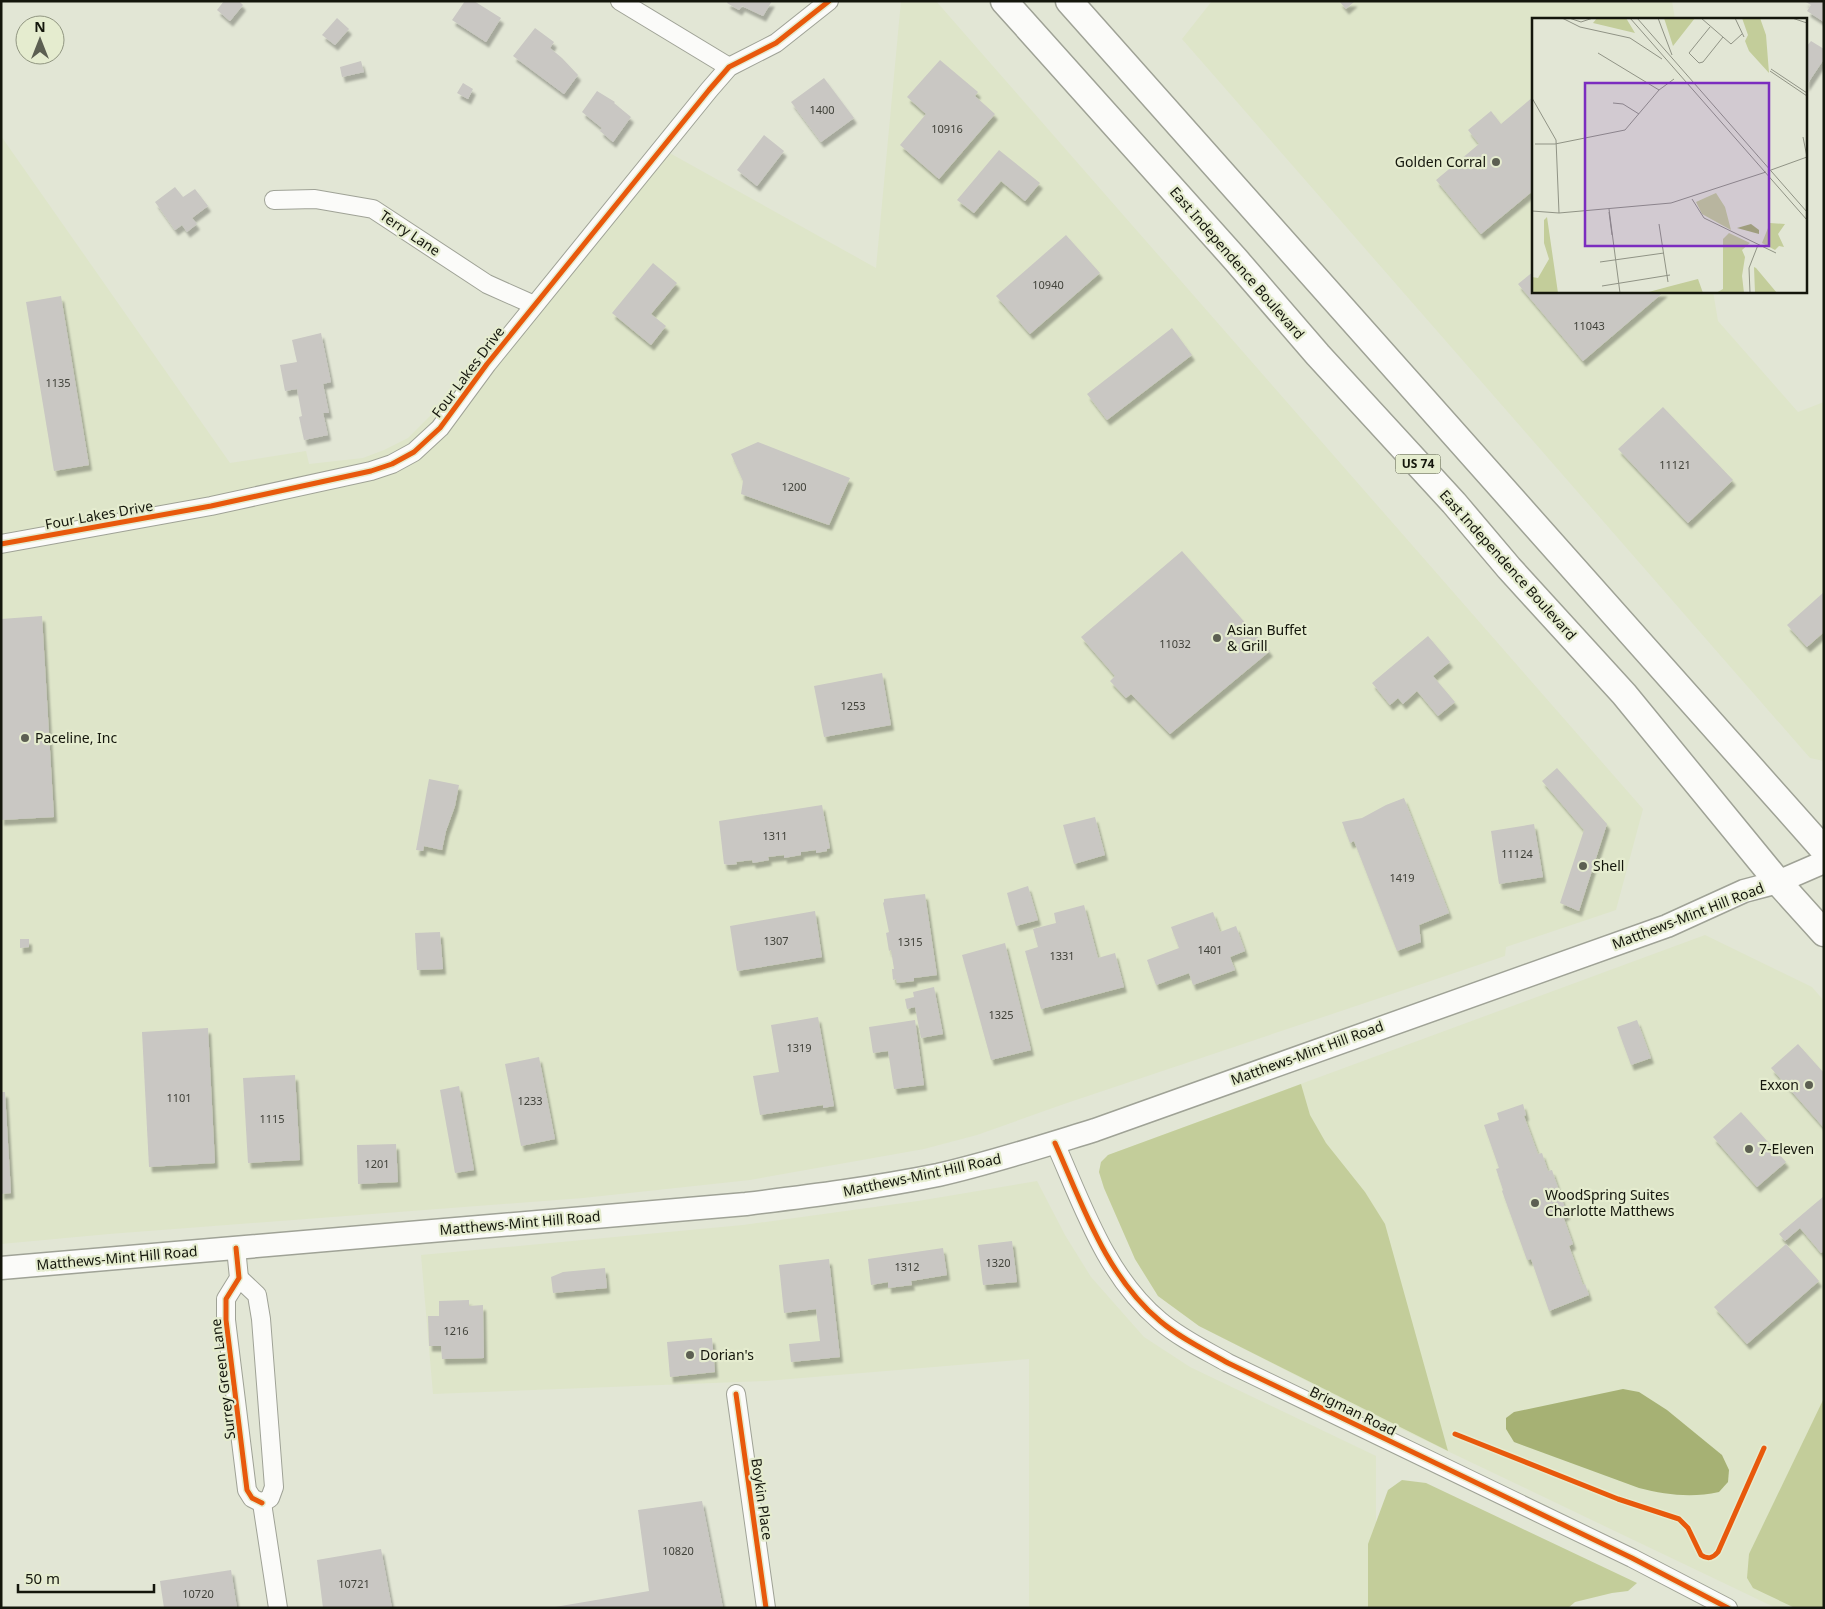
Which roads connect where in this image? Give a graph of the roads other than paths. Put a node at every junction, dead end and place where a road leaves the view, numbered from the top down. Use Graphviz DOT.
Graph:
graph roads {
  1 [pos="620,1"];
  2 [pos="829,1"];
  3 [pos="1004,1"];
  4 [pos="1069,1"];
  5 [pos="730,68"];
  6 [pos="274,200"];
  7 [pos="534,305"];
  8 [pos="1,544"];
  9 [pos="1824,850"];
  10 [pos="1824,862"];
  11 [pos="1778,882"];
  12 [pos="1824,934"];
  13 [pos="1055,1143"];
  14 [pos="236,1248"];
  15 [pos="1,1268"];
  16 [pos="239,1278"];
  17 [pos="736,1394"];
  18 [pos="262,1503"];
  19 [pos="1708,1603"];
  20 [pos="278,1608"];
  21 [pos="766,1608"];
  22 [pos="1728,1608"];
  1 -- 5 [label="street"];
  2 -- 5 [label="street, Four Lakes Drive"];
  3 -- 11 [label="highway, East Independence Boulevard / US 74"];
  4 -- 9 [label="highway"];
  5 -- 7 [label="street, Four Lakes Drive"];
  6 -- 7 [label="street, Terry Lane"];
  7 -- 8 [label="street, Four Lakes Drive"];
  10 -- 11 [label="main road, Matthews-Mint Hill Road"];
  11 -- 12 [label="highway, East Independence Boulevard / US 74"];
  11 -- 13 [label="main road, Matthews-Mint Hill Road"];
  13 -- 14 [label="main road, Matthews-Mint Hill Road"];
  13 -- 19 [label="street, Brigman Road"];
  14 -- 15 [label="main road, Matthews-Mint Hill Road"];
  14 -- 16 [label="street"];
  16 -- 18 [label="street, Surrey Green Lane"];
  16 -- 18 [label="street"];
  17 -- 21 [label="street, Boykin Place"];
  18 -- 20 [label="street"];
  19 -- 22 [label="street, Brigman Road"];
}
